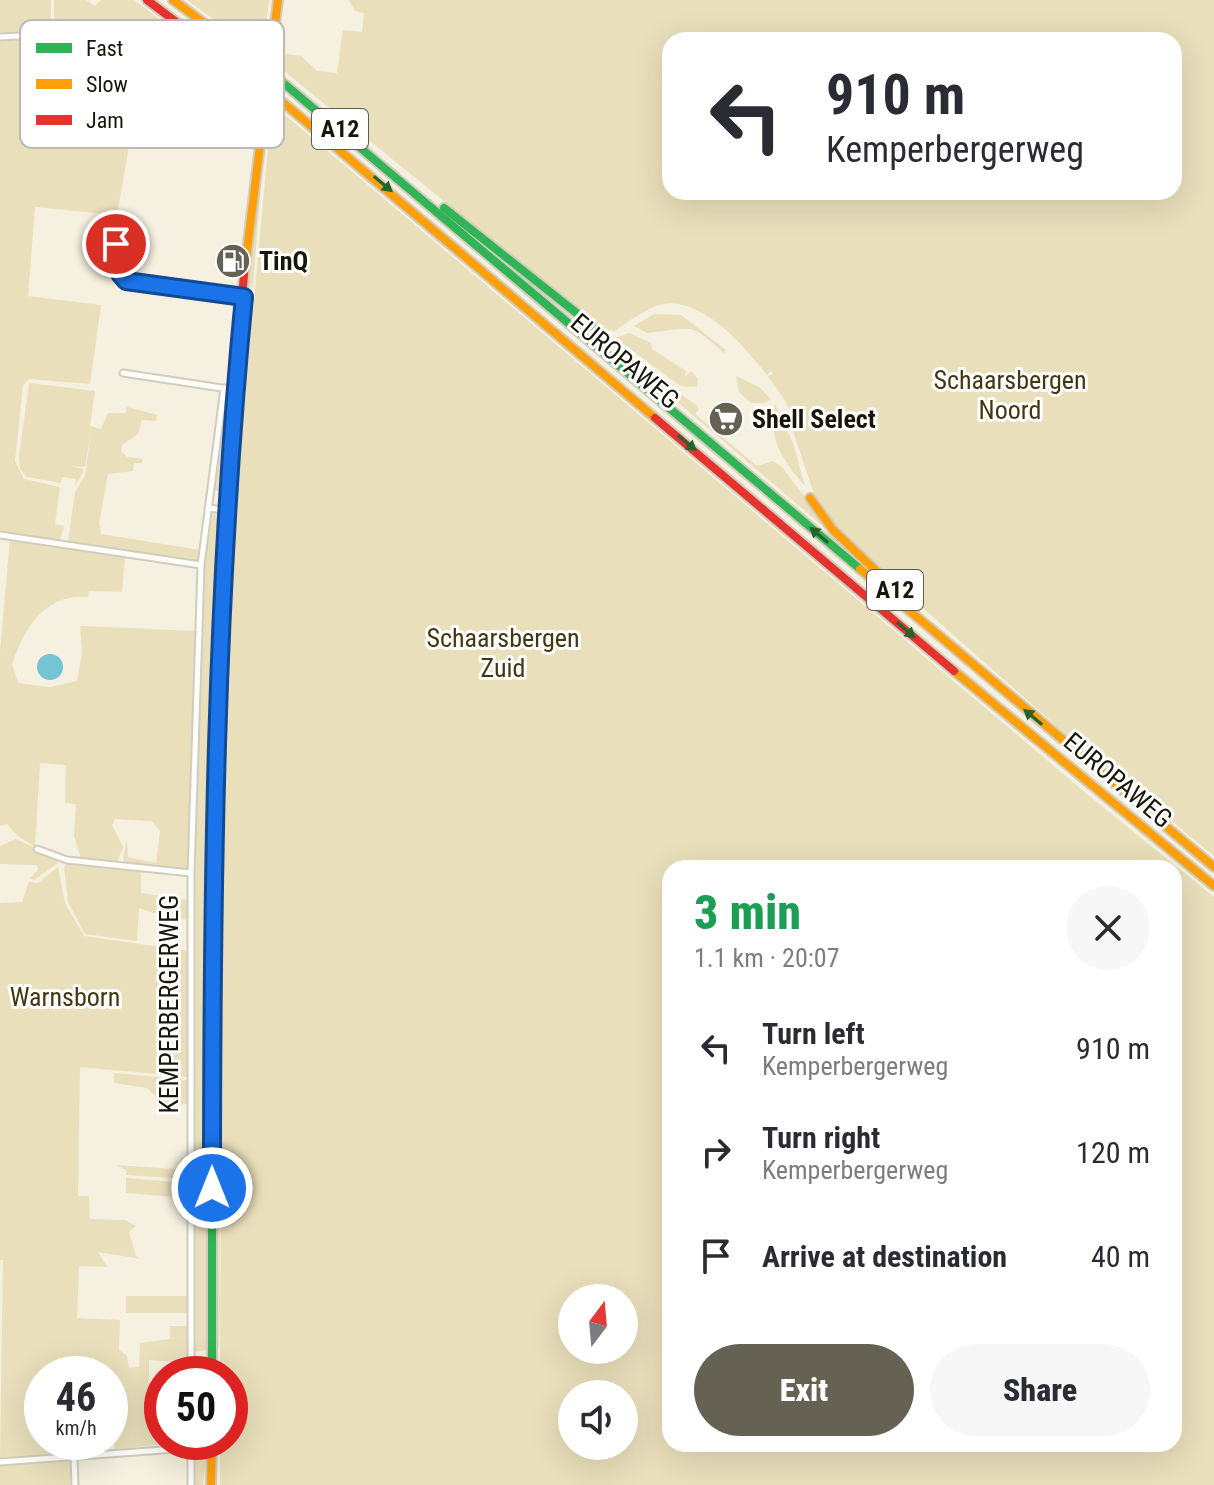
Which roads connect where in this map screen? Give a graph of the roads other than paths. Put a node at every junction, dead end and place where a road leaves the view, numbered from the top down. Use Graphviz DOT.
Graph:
graph roads {
  1 [pos="147,0"];
  2 [pos="173,0"];
  3 [pos="278,0"];
  4 [pos="174,20"];
  5 [pos="200,20"];
  6 [pos="275,20"];
  7 [pos="20,36"];
  8 [pos="0,37"];
  9 [pos="284,83"];
  10 [pos="284,103"];
  11 [pos="259,148"];
  12 [pos="399,177"];
  13 [pos="90,241"];
  14 [pos="244,297"];
  15 [pos="598,330"];
  16 [pos="123,373"];
  17 [pos="230,389"];
  18 [pos="810,498"];
  19 [pos="208,508"];
  20 [pos="225,510"];
  21 [pos="0,535"];
  22 [pos="201,565"];
  23 [pos="985,676"];
  24 [pos="37,849"];
  25 [pos="1182,860"];
  26 [pos="1182,860"];
  27 [pos="1214,867"];
  28 [pos="191,873"];
  29 [pos="1214,886"];
  30 [pos="191,1356"];
  31 [pos="212,1356"];
  32 [pos="25,1460"];
  33 [pos="74,1460"];
  34 [pos="190,1460"];
  35 [pos="212,1460"];
  36 [pos="0,1462"];
  37 [pos="75,1485"];
  38 [pos="191,1485"];
  39 [pos="211,1485"];
  1 -- 4 [label="main road, EUROPAWEG / A12, one-way, bridge"];
  2 -- 5 [label="main road, EUROPAWEG / A12, bridge"];
  3 -- 6 [label="main road, KEMPERBERGERWEG"];
  7 -- 8 [label="street"];
  9 -- 12 [label="main road, EUROPAWEG / A12, bridge"];
  10 -- 25 [label="main road, EUROPAWEG / A12, one-way, bridge"];
  11 -- 14 [label="main road, KEMPERBERGERWEG"];
  12 -- 15 [label="main road, A12"];
  23 -- 12 [label="main road, EUROPAWEG / A12, one-way"];
  13 -- 14 [label="street"];
  14 -- 17 [label="main road, KEMPERBERGERWEG"];
  16 -- 17 [label="street"];
  17 -- 19 [label="street, KEMPERBERGERWEG"];
  17 -- 20 [label="main road, KEMPERBERGERWEG"];
  18 -- 23 [label="main road, A12"];
  19 -- 20 [label="street"];
  19 -- 22 [label="street, KEMPERBERGERWEG"];
  20 -- 31 [label="main road, KEMPERBERGERWEG"];
  21 -- 22 [label="street"];
  22 -- 28 [label="street, KEMPERBERGERWEG"];
  27 -- 23 [label="main road, EUROPAWEG / A12, one-way"];
  24 -- 28 [label="street, KEMPERBERGERWEG"];
  26 -- 29 [label="main road, EUROPAWEG / A12, one-way, bridge"];
  28 -- 30 [label="street, KEMPERBERGERWEG"];
  32 -- 36 [label="street"];
  33 -- 37 [label="street"];
  34 -- 38 [label="street"];
  35 -- 39 [label="main road"];
}
